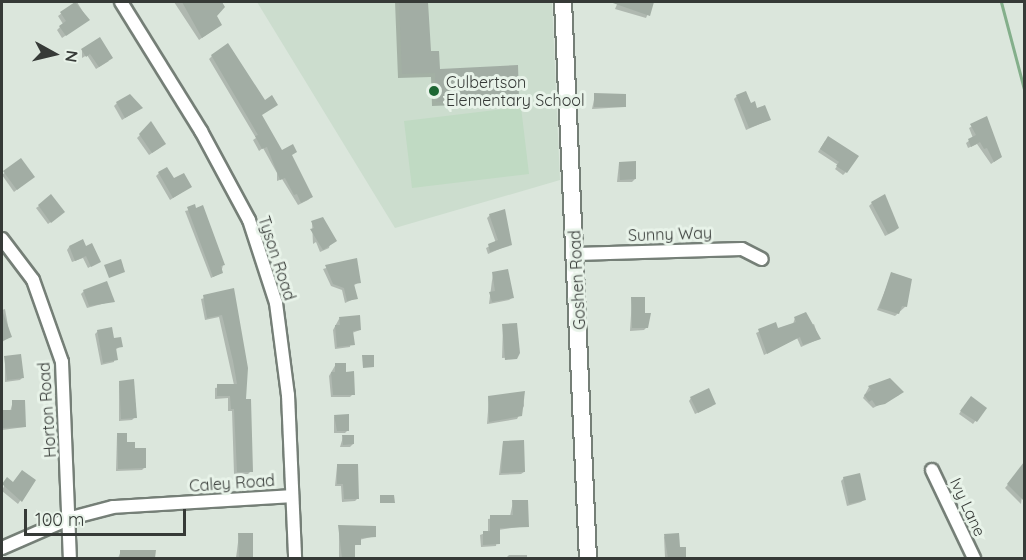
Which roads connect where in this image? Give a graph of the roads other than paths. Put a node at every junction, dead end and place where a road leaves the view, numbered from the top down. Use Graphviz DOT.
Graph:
graph roads {
  1 [pos="121,2"];
  2 [pos="563,2"];
  3 [pos="2,238"];
  4 [pos="576,254"];
  5 [pos="762,259"];
  6 [pos="932,470"];
  7 [pos="292,496"];
  8 [pos="71,518"];
  9 [pos="2,548"];
  10 [pos="70,558"];
  11 [pos="295,558"];
  12 [pos="588,558"];
  13 [pos="974,558"];
  1 -- 7 [label="street, Tyson Road"];
  2 -- 4 [label="street, Goshen Road"];
  3 -- 8 [label="street, Horton Road"];
  4 -- 5 [label="street, Sunny Way"];
  4 -- 12 [label="street, Goshen Road"];
  6 -- 13 [label="street, Ivy Lane"];
  7 -- 8 [label="street, Caley Road"];
  7 -- 11 [label="street, Tyson Road"];
  8 -- 9 [label="street, Caley Road"];
  8 -- 10 [label="street, Horton Road"];
}
